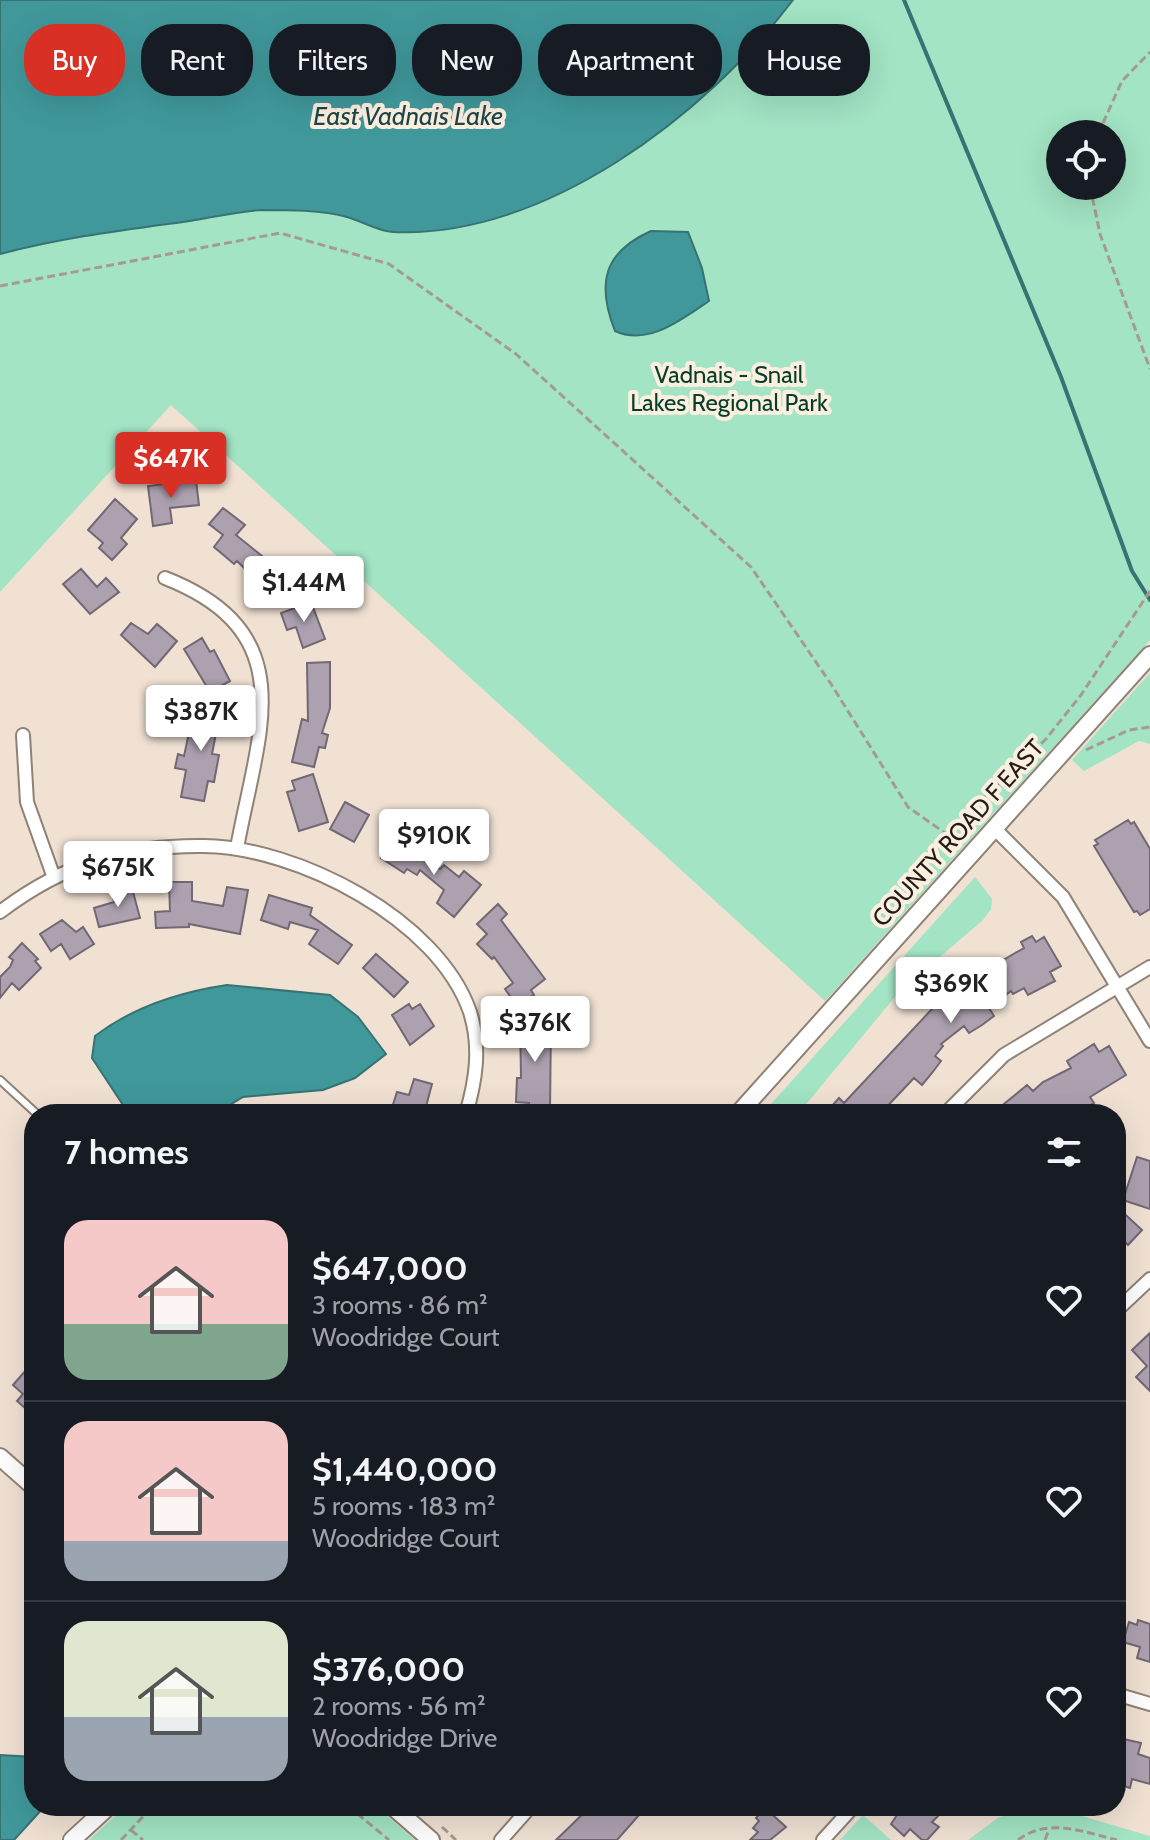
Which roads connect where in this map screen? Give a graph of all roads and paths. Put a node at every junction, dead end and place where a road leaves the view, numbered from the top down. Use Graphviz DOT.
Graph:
graph roads {
  1 [pos="1150,52"];
  2 [pos="1104,120"];
  3 [pos="1093,200"];
  4 [pos="0,286"];
  5 [pos="1150,369"];
  6 [pos="165,578"];
  7 [pos="1150,591"];
  8 [pos="1150,655"];
  9 [pos="1150,727"];
  10 [pos="23,735"];
  11 [pos="1083,752"];
  12 [pos="994,828"];
  13 [pos="945,834"];
  14 [pos="237,848"];
  15 [pos="967,848"];
  16 [pos="53,875"];
  17 [pos="0,912"];
  18 [pos="1150,967"];
  19 [pos="1118,986"];
  20 [pos="1150,1041"];
  21 [pos="0,1080"];
  22 [pos="26,1104"];
  23 [pos="469,1104"];
  24 [pos="747,1104"];
  25 [pos="955,1104"];
  26 [pos="1148,1284"];
  27 [pos="1126,1303"];
  28 [pos="0,1457"];
  29 [pos="24,1478"];
  30 [pos="1126,1697"];
  31 [pos="1150,1704"];
  32 [pos="98,1816"];
  33 [pos="144,1816"];
  34 [pos="360,1816"];
  35 [pos="403,1816"];
  36 [pos="522,1816"];
  37 [pos="845,1816"];
  38 [pos="1049,1828"];
  39 [pos="131,1830"];
  40 [pos="72,1840"];
  41 [pos="121,1840"];
  42 [pos="143,1840"];
  43 [pos="389,1840"];
  44 [pos="431,1840"];
  45 [pos="501,1840"];
  46 [pos="823,1840"];
  47 [pos="1018,1840"];
  48 [pos="1045,1840"];
  49 [pos="1117,1840"];
  1 -- 2 [label="path"];
  3 -- 5 [label="path"];
  4 -- 13 [label="path"];
  6 -- 14 [label="street"];
  7 -- 13 [label="path"];
  8 -- 12 [label="street, COUNTY ROAD F EAST"];
  9 -- 11 [label="path"];
  10 -- 16 [label="street"];
  12 -- 15 [label="street, COUNTY ROAD F EAST"];
  12 -- 19 [label="street"];
  13 -- 15 [label="path"];
  14 -- 16 [label="street"];
  14 -- 23 [label="street"];
  15 -- 24 [label="street, COUNTY ROAD F EAST"];
  16 -- 17 [label="street"];
  18 -- 19 [label="street"];
  19 -- 20 [label="street"];
  19 -- 25 [label="street"];
  21 -- 22 [label="lane"];
  26 -- 27 [label="street"];
  28 -- 29 [label="street"];
  30 -- 31 [label="street"];
  32 -- 40 [label="street"];
  33 -- 39 [label="path"];
  34 -- 43 [label="path"];
  35 -- 44 [label="street"];
  36 -- 45 [label="street"];
  37 -- 46 [label="street"];
  38 -- 47 [label="path"];
  38 -- 48 [label="path"];
  38 -- 49 [label="path"];
  39 -- 41 [label="path"];
  39 -- 42 [label="path"];
}
